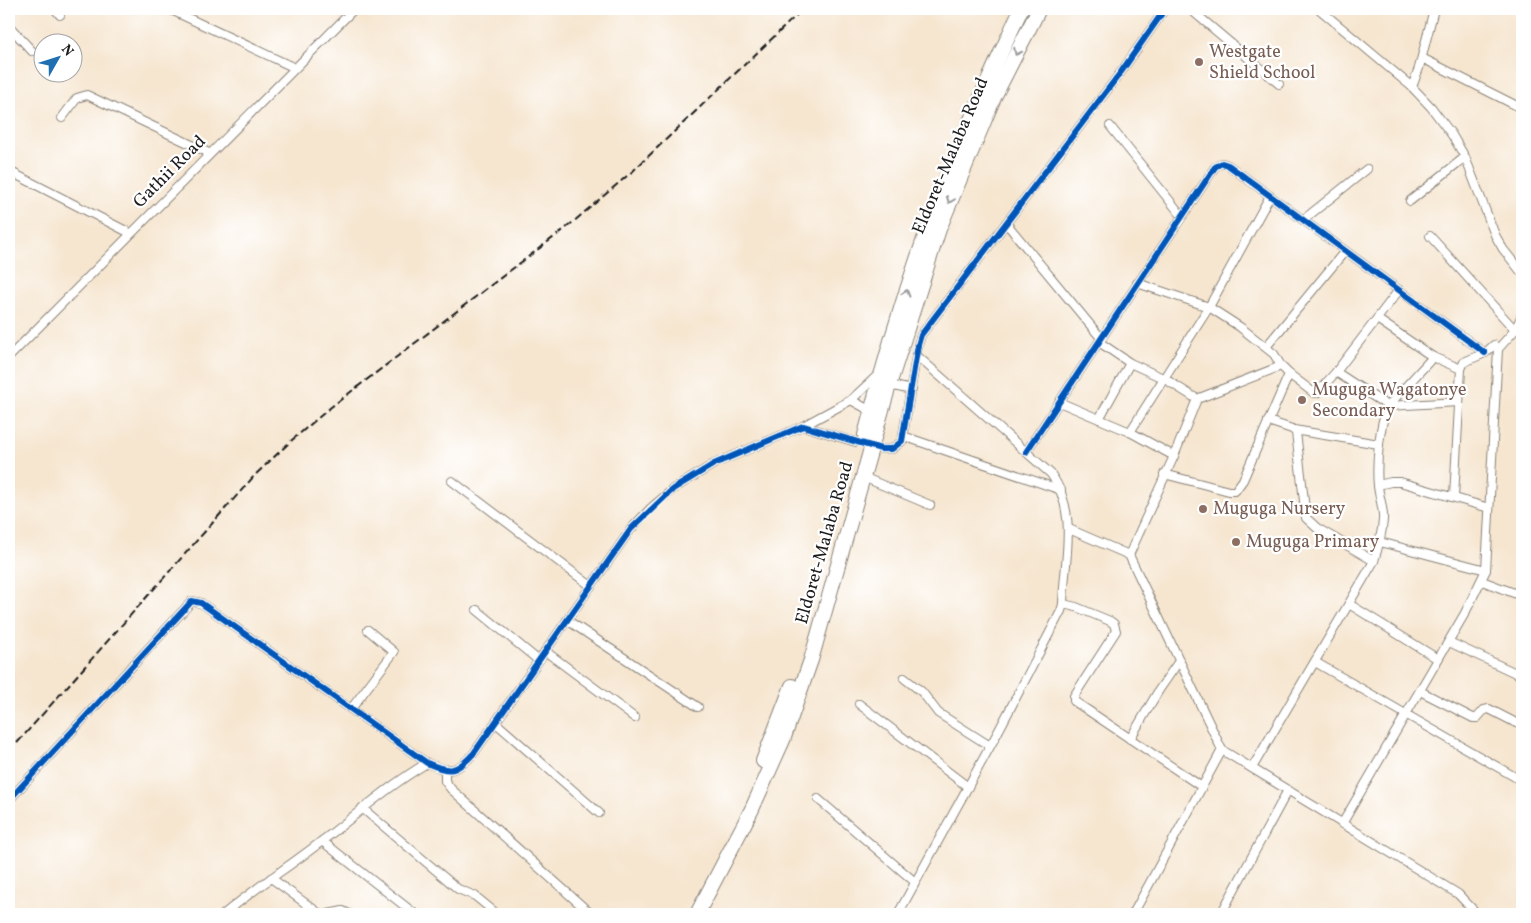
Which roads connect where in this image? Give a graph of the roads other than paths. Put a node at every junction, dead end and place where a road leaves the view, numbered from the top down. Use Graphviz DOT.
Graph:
graph roads {
  1 [pos="169,9"];
  2 [pos="354,9"];
  3 [pos="1021,9"];
  4 [pos="1039,9"];
  5 [pos="1165,9"];
  6 [pos="1190,9"];
  7 [pos="1319,9"];
  8 [pos="1434,9"];
  9 [pos="9,26"];
  10 [pos="32,51"];
  11 [pos="1422,58"];
  12 [pos="295,68"];
  13 [pos="1279,84"];
  14 [pos="1412,87"];
  15 [pos="1515,105"];
  16 [pos="62,118"];
  17 [pos="1110,126"];
  18 [pos="210,153"];
  19 [pos="1465,157"];
  20 [pos="1367,169"];
  21 [pos="9,171"];
  22 [pos="1270,196"];
  23 [pos="1410,201"];
  24 [pos="1182,216"];
  25 [pos="1303,220"];
  26 [pos="1006,223"];
  27 [pos="130,233"];
  28 [pos="1430,236"];
  29 [pos="1345,251"];
  30 [pos="1522,273"];
  31 [pos="1137,284"];
  32 [pos="1399,290"];
  33 [pos="1209,307"];
  34 [pos="1522,315"];
  35 [pos="1377,318"];
  36 [pos="1515,330"];
  37 [pos="1100,340"];
  38 [pos="1266,347"];
  39 [pos="1498,349"];
  40 [pos="1485,353"];
  41 [pos="916,354"];
  42 [pos="9,356"];
  43 [pos="1433,357"];
  44 [pos="1130,363"];
  45 [pos="1281,366"];
  46 [pos="1461,369"];
  47 [pos="884,370"];
  48 [pos="1336,372"];
  49 [pos="1289,374"];
  50 [pos="1165,379"];
  51 [pos="889,385"];
  52 [pos="912,390"];
  53 [pos="1197,399"];
  54 [pos="851,400"];
  55 [pos="1059,402"];
  56 [pos="1459,402"];
  57 [pos="1388,406"];
  58 [pos="871,411"];
  59 [pos="1098,419"];
  60 [pos="1268,421"];
  61 [pos="803,426"];
  62 [pos="1294,430"];
  63 [pos="1130,432"];
  64 [pos="903,436"];
  65 [pos="856,442"];
  66 [pos="1379,444"];
  67 [pos="880,449"];
  68 [pos="1026,452"];
  69 [pos="1174,456"];
  70 [pos="1164,474"];
  71 [pos="863,477"];
  72 [pos="452,481"];
  73 [pos="1378,485"];
  74 [pos="1061,490"];
  75 [pos="1454,497"];
  76 [pos="930,505"];
  77 [pos="1489,508"];
  78 [pos="1069,529"];
  79 [pos="1380,542"];
  80 [pos="1129,556"];
  81 [pos="1374,561"];
  82 [pos="1486,570"];
  83 [pos="1482,581"];
  84 [pos="591,586"];
  85 [pos="1522,596"];
  86 [pos="1063,604"];
  87 [pos="1349,604"];
  88 [pos="476,610"];
  89 [pos="567,620"];
  90 [pos="368,630"];
  91 [pos="1449,642"];
  92 [pos="545,651"];
  93 [pos="1438,659"];
  94 [pos="538,660"];
  95 [pos="1179,661"];
  96 [pos="1315,662"];
  97 [pos="1522,676"];
  98 [pos="904,678"];
  99 [pos="1420,691"];
  100 [pos="859,704"];
  101 [pos="351,708"];
  102 [pos="698,708"];
  103 [pos="1406,715"];
  104 [pos="635,718"];
  105 [pos="496,723"];
  106 [pos="1522,726"];
  107 [pos="1130,739"];
  108 [pos="990,746"];
  109 [pos="1222,750"];
  110 [pos="427,763"];
  111 [pos="1252,768"];
  112 [pos="445,771"];
  113 [pos="1522,781"];
  114 [pos="968,787"];
  115 [pos="1202,787"];
  116 [pos="1288,790"];
  117 [pos="818,799"];
  118 [pos="9,800"];
  119 [pos="362,808"];
  120 [pos="599,813"];
  121 [pos="1342,824"];
  122 [pos="322,841"];
  123 [pos="271,878"];
  124 [pos="915,882"];
  125 [pos="224,914"];
  126 [pos="320,914"];
  127 [pos="328,914"];
  128 [pos="349,914"];
  129 [pos="415,914"];
  130 [pos="497,914"];
  131 [pos="591,914"];
  132 [pos="687,914"];
  133 [pos="697,914"];
  134 [pos="898,914"];
  135 [pos="1133,914"];
  136 [pos="1221,914"];
  137 [pos="1477,914"];
  1 -- 12 [label="street"];
  2 -- 12 [label="street, Gathii Road"];
  47 -- 3 [label="highway, Eldoret-Malaba Road, one-way"];
  4 -- 51 [label="highway, Eldoret-Malaba Road, one-way"];
  5 -- 26 [label="street"];
  6 -- 13 [label="street"];
  7 -- 14 [label="street"];
  8 -- 11 [label="street"];
  9 -- 10 [label="street"];
  11 -- 14 [label="street"];
  11 -- 15 [label="street"];
  12 -- 18 [label="street, Gathii Road"];
  14 -- 19 [label="street"];
  16 -- 18 [label="street"];
  17 -- 24 [label="street"];
  18 -- 27 [label="street, Gathii Road"];
  19 -- 23 [label="street"];
  19 -- 30 [label="street"];
  20 -- 25 [label="street"];
  21 -- 27 [label="street"];
  22 -- 24 [label="street"];
  22 -- 25 [label="street"];
  22 -- 33 [label="street"];
  24 -- 31 [label="street"];
  25 -- 29 [label="street"];
  26 -- 37 [label="street"];
  26 -- 41 [label="street"];
  27 -- 42 [label="street, Gathii Road"];
  28 -- 36 [label="street"];
  29 -- 32 [label="street"];
  29 -- 38 [label="street"];
  31 -- 33 [label="street"];
  31 -- 37 [label="street"];
  32 -- 35 [label="street"];
  32 -- 40 [label="street"];
  33 -- 38 [label="street"];
  33 -- 50 [label="street"];
  34 -- 36 [label="street"];
  35 -- 43 [label="street"];
  35 -- 48 [label="street"];
  36 -- 39 [label="street"];
  37 -- 44 [label="street"];
  37 -- 55 [label="street"];
  38 -- 45 [label="street"];
  39 -- 40 [label="street"];
  39 -- 77 [label="street"];
  40 -- 46 [label="street"];
  41 -- 52 [label="street"];
  41 -- 68 [label="street"];
  43 -- 46 [label="street"];
  43 -- 57 [label="street"];
  44 -- 50 [label="street"];
  44 -- 59 [label="street"];
  45 -- 49 [label="street"];
  45 -- 53 [label="street"];
  46 -- 56 [label="street"];
  47 -- 54 [label="street"];
  47 -- 58 [label="highway, Eldoret-Malaba Road"];
  48 -- 49 [label="street"];
  48 -- 57 [label="street"];
  49 -- 60 [label="street"];
  50 -- 53 [label="street"];
  50 -- 63 [label="street"];
  51 -- 52 [label="street"];
  51 -- 71 [label="highway, Eldoret-Malaba Road"];
  52 -- 64 [label="street"];
  53 -- 69 [label="street"];
  54 -- 58 [label="street"];
  54 -- 61 [label="street"];
  55 -- 59 [label="street"];
  55 -- 68 [label="street"];
  56 -- 57 [label="street"];
  56 -- 75 [label="street"];
  57 -- 66 [label="street"];
  58 -- 132 [label="highway, Eldoret-Malaba Road"];
  59 -- 63 [label="street"];
  60 -- 62 [label="street"];
  60 -- 70 [label="street"];
  61 -- 65 [label="street"];
  61 -- 84 [label="street"];
  62 -- 66 [label="street"];
  62 -- 81 [label="street"];
  63 -- 69 [label="street"];
  64 -- 67 [label="street"];
  64 -- 74 [label="street"];
  66 -- 73 [label="street"];
  68 -- 74 [label="street"];
  69 -- 70 [label="street"];
  70 -- 80 [label="street"];
  71 -- 76 [label="street"];
  71 -- 133 [label="highway, Eldoret-Malaba Road"];
  72 -- 84 [label="street"];
  73 -- 75 [label="street"];
  73 -- 79 [label="street"];
  74 -- 78 [label="street"];
  75 -- 77 [label="street"];
  77 -- 82 [label="street"];
  78 -- 80 [label="street"];
  78 -- 86 [label="street"];
  79 -- 81 [label="street"];
  79 -- 82 [label="street"];
  80 -- 95 [label="street"];
  81 -- 87 [label="street"];
  82 -- 83 [label="street"];
  83 -- 85 [label="street"];
  83 -- 91 [label="street"];
  84 -- 89 [label="street"];
  86 -- 107 [label="street"];
  86 -- 108 [label="street"];
  87 -- 93 [label="street"];
  87 -- 96 [label="street"];
  88 -- 94 [label="street"];
  89 -- 92 [label="street"];
  89 -- 102 [label="street"];
  90 -- 101 [label="street"];
  91 -- 93 [label="street"];
  91 -- 97 [label="street"];
  92 -- 94 [label="street"];
  92 -- 104 [label="street"];
  93 -- 99 [label="street"];
  94 -- 105 [label="street"];
  95 -- 107 [label="street"];
  95 -- 109 [label="street"];
  96 -- 103 [label="street"];
  96 -- 111 [label="street"];
  98 -- 108 [label="street"];
  99 -- 103 [label="street"];
  99 -- 106 [label="street"];
  100 -- 114 [label="street"];
  101 -- 110 [label="street"];
  101 -- 118 [label="street"];
  103 -- 113 [label="street"];
  103 -- 121 [label="street"];
  105 -- 112 [label="street"];
  105 -- 120 [label="street"];
  107 -- 115 [label="street"];
  108 -- 114 [label="street"];
  109 -- 111 [label="street"];
  109 -- 115 [label="street"];
  110 -- 112 [label="street"];
  110 -- 119 [label="street"];
  111 -- 116 [label="street"];
  112 -- 131 [label="street"];
  114 -- 124 [label="street"];
  115 -- 135 [label="street"];
  116 -- 121 [label="street"];
  116 -- 136 [label="street"];
  117 -- 124 [label="street"];
  119 -- 122 [label="street"];
  119 -- 130 [label="street"];
  121 -- 137 [label="street"];
  122 -- 123 [label="street"];
  122 -- 129 [label="street"];
  123 -- 125 [label="street"];
  123 -- 126 [label="street"];
  124 -- 134 [label="street"];
  127 -- 128 [label="street"];
}
